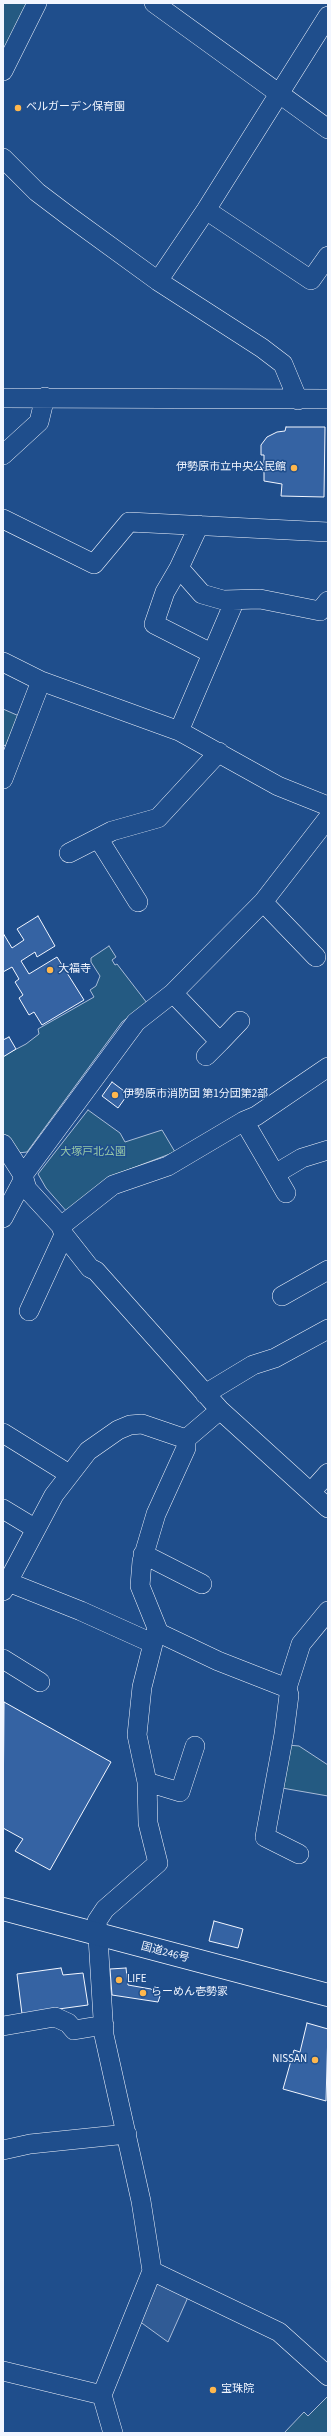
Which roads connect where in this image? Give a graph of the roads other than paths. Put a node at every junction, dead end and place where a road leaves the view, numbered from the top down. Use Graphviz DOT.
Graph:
graph roads {
  1 [pos="37,3"];
  2 [pos="154,3"];
  3 [pos="328,16"];
  4 [pos="3,71"];
  5 [pos="278,94"];
  6 [pos="328,129"];
  7 [pos="3,158"];
  8 [pos="206,210"];
  9 [pos="328,256"];
  10 [pos="158,281"];
  11 [pos="45,397"];
  12 [pos="3,398"];
  13 [pos="328,399"];
  14 [pos="298,400"];
  15 [pos="3,455"];
  16 [pos="3,519"];
  17 [pos="199,525"];
  18 [pos="328,532"];
  19 [pos="179,568"];
  20 [pos="235,600"];
  21 [pos="328,601"];
  22 [pos="211,653"];
  23 [pos="3,662"];
  24 [pos="41,681"];
  25 [pos="179,731"];
  26 [pos="219,752"];
  27 [pos="3,779"];
  28 [pos="328,806"];
  29 [pos="328,818"];
  30 [pos="98,838"];
  31 [pos="69,853"];
  32 [pos="138,902"];
  33 [pos="264,902"];
  34 [pos="316,957"];
  35 [pos="173,993"];
  36 [pos="240,1021"];
  37 [pos="220,1042"];
  38 [pos="206,1056"];
  39 [pos="328,1067"];
  40 [pos="244,1121"];
  41 [pos="3,1144"];
  42 [pos="328,1150"];
  43 [pos="274,1174"];
  44 [pos="23,1175"];
  45 [pos="286,1193"];
  46 [pos="3,1218"];
  47 [pos="62,1230"];
  48 [pos="328,1270"];
  49 [pos="282,1296"];
  50 [pos="29,1311"];
  51 [pos="328,1329"];
  52 [pos="206,1394"];
  53 [pos="220,1410"];
  54 [pos="3,1433"];
  55 [pos="186,1439"];
  56 [pos="328,1473"];
  57 [pos="69,1474"];
  58 [pos="310,1492"];
  59 [pos="328,1508"];
  60 [pos="3,1509"];
  61 [pos="36,1529"];
  62 [pos="143,1554"];
  63 [pos="202,1584"];
  64 [pos="5,1585"];
  65 [pos="328,1611"];
  66 [pos="154,1638"];
  67 [pos="3,1659"];
  68 [pos="40,1682"];
  69 [pos="287,1688"];
  70 [pos="195,1746"];
  71 [pos="147,1782"];
  72 [pos="298,1854"];
  73 [pos="3,1909"];
  74 [pos="96,1935"];
  75 [pos="328,1995"];
  76 [pos="104,2025"];
  77 [pos="3,2026"];
  78 [pos="127,2134"];
  79 [pos="3,2150"];
  80 [pos="152,2271"];
  81 [pos="3,2371"];
  82 [pos="328,2376"];
  83 [pos="102,2395"];
  84 [pos="112,2433"];
  1 -- 4 [label="street"];
  2 -- 5 [label="street"];
  3 -- 5 [label="street"];
  5 -- 6 [label="street"];
  5 -- 8 [label="street"];
  7 -- 10 [label="street"];
  8 -- 9 [label="street"];
  8 -- 10 [label="street"];
  10 -- 14 [label="street"];
  11 -- 12 [label="street"];
  11 -- 14 [label="street"];
  11 -- 15 [label="street"];
  13 -- 14 [label="street"];
  16 -- 17 [label="street"];
  17 -- 18 [label="street"];
  17 -- 19 [label="street"];
  19 -- 20 [label="street"];
  19 -- 22 [label="street"];
  20 -- 21 [label="street"];
  20 -- 22 [label="street"];
  22 -- 25 [label="street"];
  23 -- 24 [label="street"];
  24 -- 25 [label="street"];
  24 -- 27 [label="street"];
  25 -- 26 [label="street"];
  26 -- 28 [label="street"];
  26 -- 30 [label="street"];
  29 -- 33 [label="street"];
  30 -- 31 [label="street"];
  30 -- 32 [label="street"];
  33 -- 34 [label="street"];
  33 -- 35 [label="street"];
  35 -- 37 [label="street"];
  35 -- 44 [label="street"];
  36 -- 37 [label="street"];
  37 -- 38 [label="street"];
  39 -- 40 [label="street"];
  40 -- 43 [label="street"];
  40 -- 47 [label="street"];
  41 -- 44 [label="street"];
  42 -- 43 [label="street"];
  43 -- 45 [label="street"];
  44 -- 46 [label="street"];
  44 -- 47 [label="street"];
  47 -- 50 [label="street"];
  47 -- 52 [label="street"];
  48 -- 49 [label="street"];
  51 -- 52 [label="street"];
  52 -- 53 [label="street"];
  53 -- 55 [label="street"];
  53 -- 58 [label="street"];
  54 -- 57 [label="street"];
  55 -- 57 [label="street"];
  55 -- 62 [label="street"];
  56 -- 58 [label="street"];
  57 -- 61 [label="street"];
  58 -- 59 [label="street"];
  60 -- 61 [label="street"];
  61 -- 64 [label="street"];
  62 -- 63 [label="street"];
  62 -- 66 [label="street"];
  64 -- 66 [label="street"];
  65 -- 69 [label="street"];
  66 -- 69 [label="street"];
  66 -- 71 [label="street"];
  67 -- 68 [label="street"];
  69 -- 72 [label="street"];
  70 -- 71 [label="street"];
  71 -- 74 [label="street"];
  73 -- 74 [label="highway, 国道246号"];
  74 -- 75 [label="highway, 国道246号"];
  74 -- 76 [label="street"];
  76 -- 77 [label="street"];
  76 -- 78 [label="street"];
  78 -- 79 [label="street"];
  78 -- 80 [label="street"];
  80 -- 82 [label="street"];
  80 -- 83 [label="street"];
  81 -- 83 [label="street"];
  83 -- 84 [label="street"];
}
